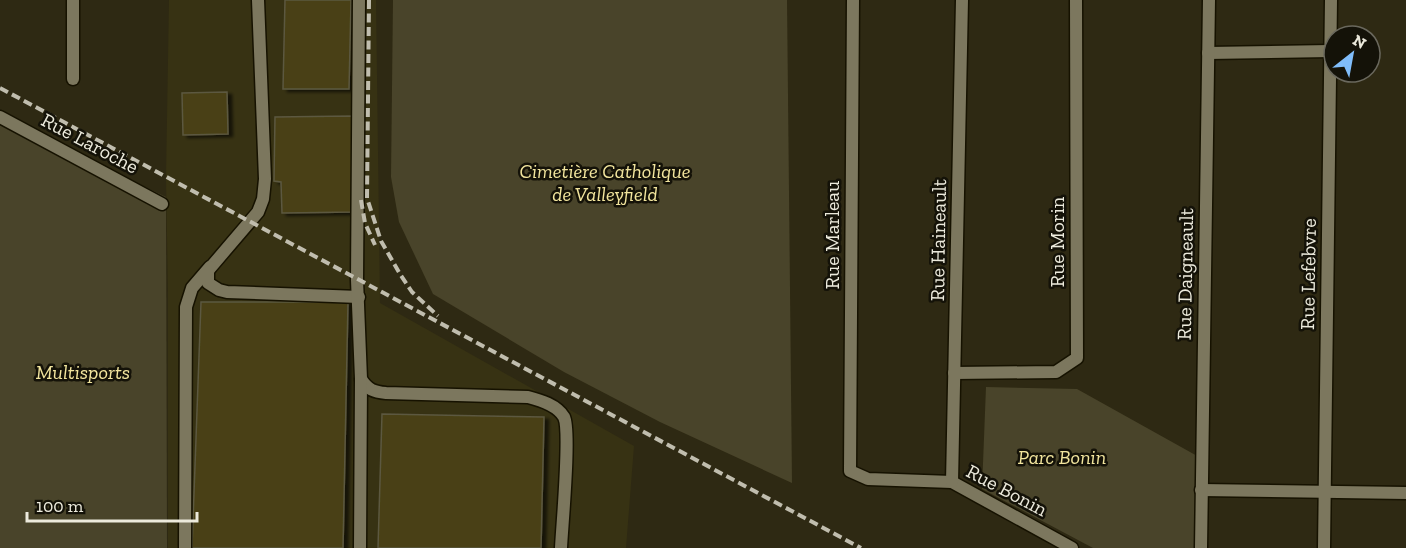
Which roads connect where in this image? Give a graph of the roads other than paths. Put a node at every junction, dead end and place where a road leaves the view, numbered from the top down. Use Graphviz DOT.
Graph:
graph roads {
  1 [pos="73,0"];
  2 [pos="258,0"];
  3 [pos="359,0"];
  4 [pos="853,0"];
  5 [pos="962,0"];
  6 [pos="1076,0"];
  7 [pos="1209,0"];
  8 [pos="1331,0"];
  9 [pos="1331,24"];
  10 [pos="1322,51"];
  11 [pos="1208,53"];
  12 [pos="73,79"];
  13 [pos="1330,84"];
  14 [pos="0,117"];
  15 [pos="162,204"];
  16 [pos="217,260"];
  17 [pos="359,297"];
  18 [pos="954,373"];
  19 [pos="361,379"];
  20 [pos="850,471"];
  21 [pos="952,482"];
  22 [pos="1201,490"];
  23 [pos="1325,492"];
  24 [pos="1406,493"];
  25 [pos="185,548"];
  26 [pos="360,548"];
  27 [pos="561,548"];
  28 [pos="1072,548"];
  29 [pos="1201,548"];
  30 [pos="1324,548"];
  1 -- 12 [label="street"];
  2 -- 16 [label="street"];
  3 -- 17 [label="street"];
  4 -- 20 [label="street, Rue Marleau"];
  5 -- 18 [label="street, Rue Haineault"];
  6 -- 18 [label="street, Rue Morin"];
  7 -- 11 [label="street, Rue Daigneault"];
  8 -- 9 [label="street, Rue Lefebvre"];
  10 -- 11 [label="street"];
  11 -- 22 [label="street, Rue Daigneault"];
  13 -- 23 [label="street, Rue Lefebvre"];
  14 -- 15 [label="street, Rue Laroche"];
  16 -- 17 [label="street"];
  16 -- 25 [label="street"];
  17 -- 19 [label="street"];
  18 -- 21 [label="street, Rue Haineault"];
  19 -- 26 [label="street"];
  19 -- 27 [label="street"];
  20 -- 21 [label="street, Rue Bonin"];
  21 -- 28 [label="street, Rue Bonin"];
  22 -- 23 [label="street"];
  22 -- 29 [label="street, Rue Daigneault"];
  23 -- 24 [label="street"];
  23 -- 30 [label="street, Rue Lefebvre"];
}
